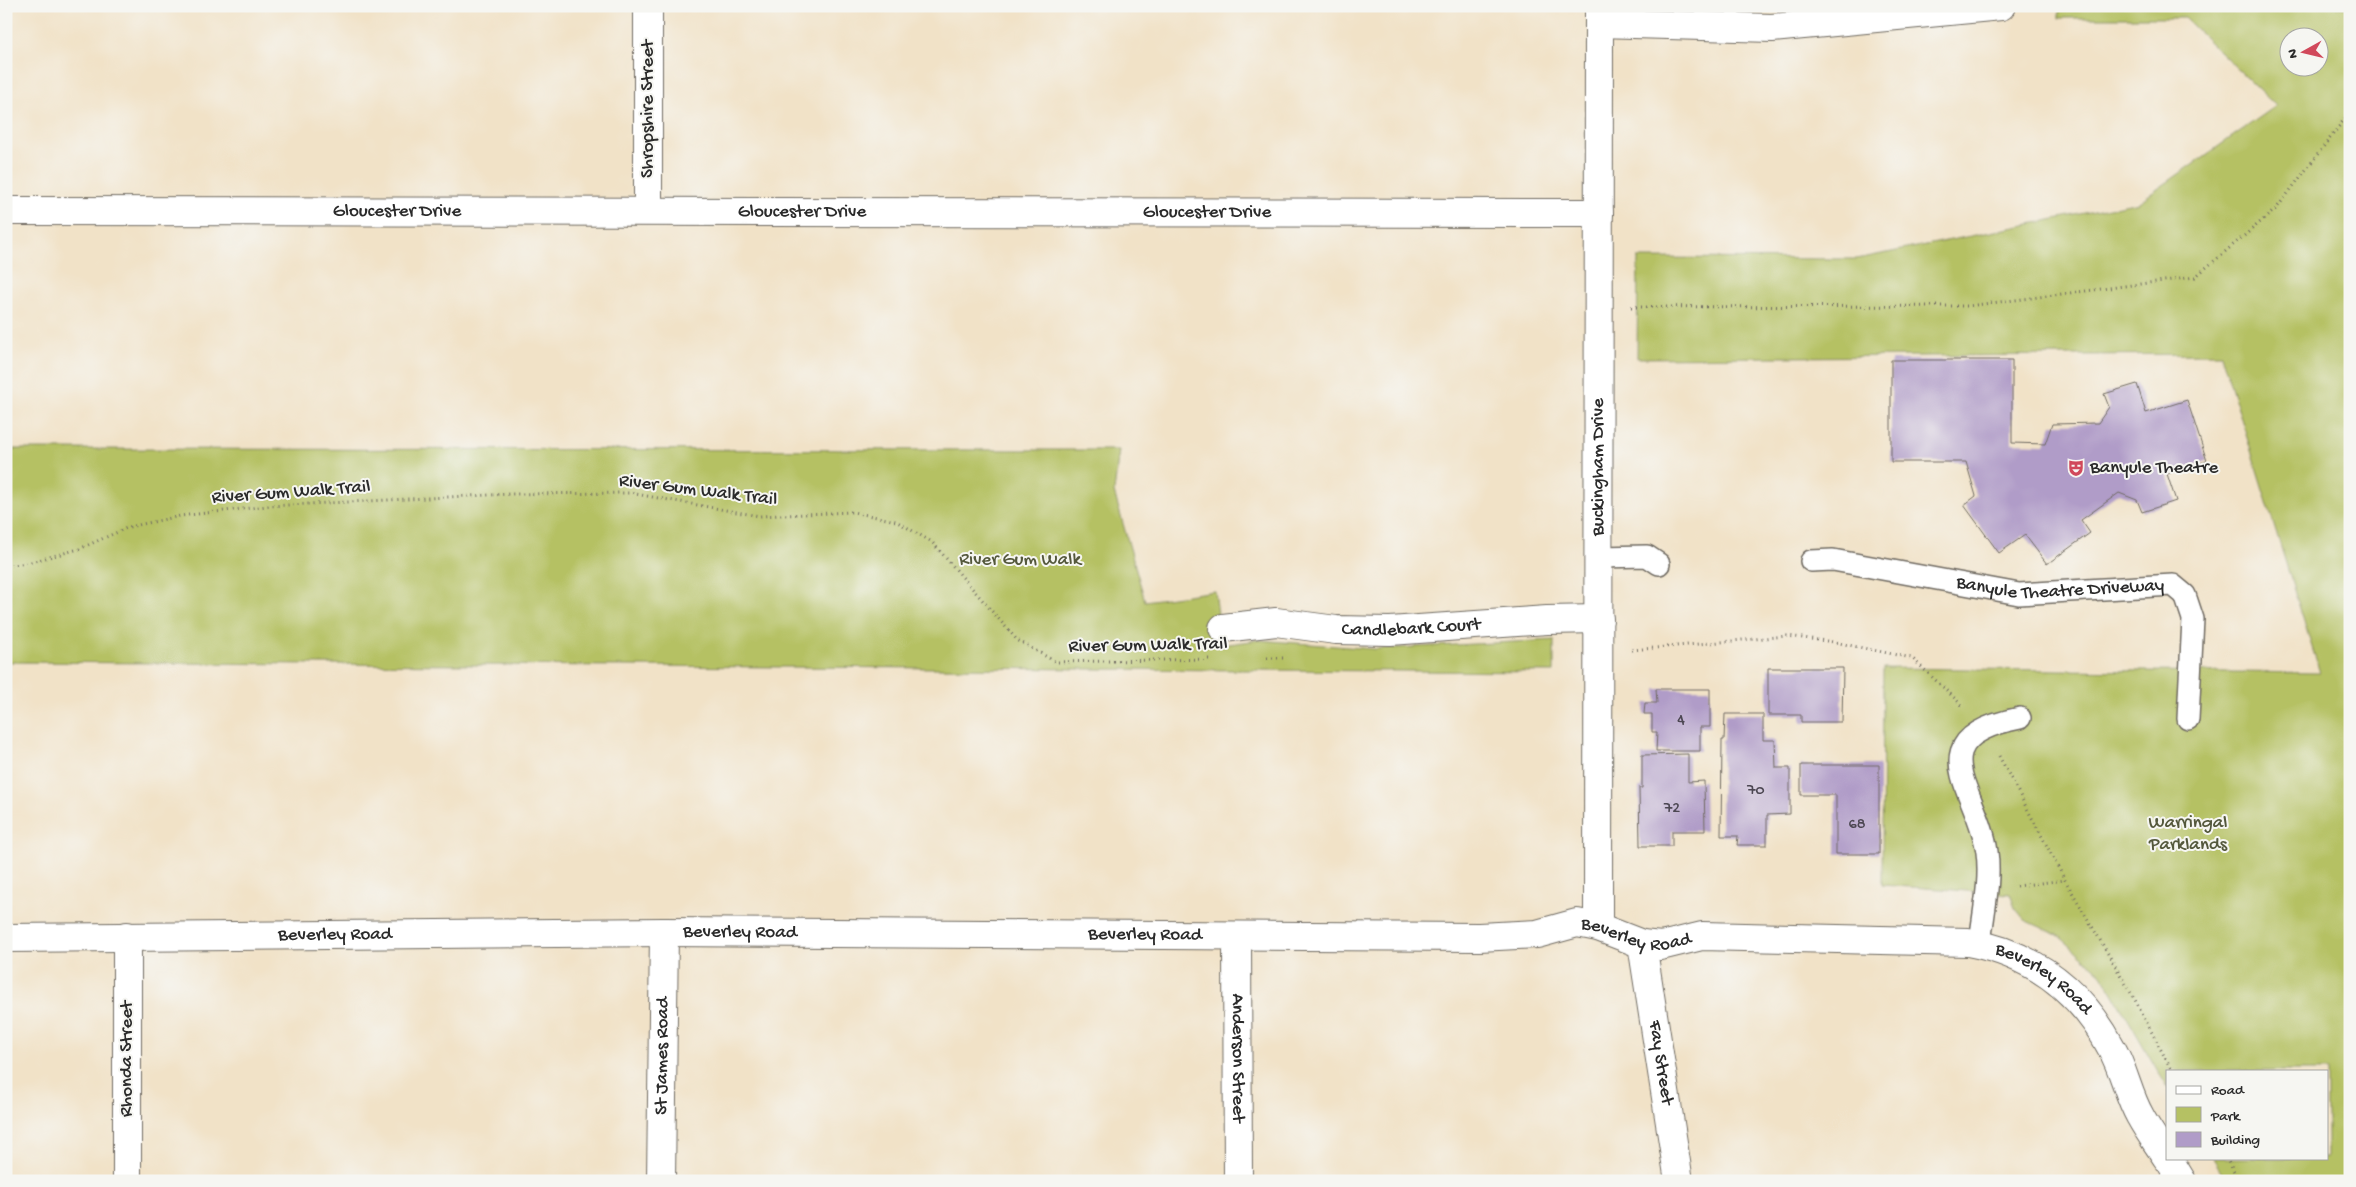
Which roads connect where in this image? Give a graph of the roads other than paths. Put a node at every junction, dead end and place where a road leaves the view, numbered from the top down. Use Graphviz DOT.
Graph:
graph roads {
  1 [pos="648,6"];
  2 [pos="2001,6"];
  3 [pos="1599,14"];
  4 [pos="6,211"];
  5 [pos="648,212"];
  6 [pos="1599,213"];
  7 [pos="1599,557"];
  8 [pos="1811,561"];
  9 [pos="1659,564"];
  10 [pos="1599,619"];
  11 [pos="1223,628"];
  12 [pos="2020,718"];
  13 [pos="2188,718"];
  14 [pos="1598,927"];
  15 [pos="664,932"];
  16 [pos="127,936"];
  17 [pos="1237,936"];
  18 [pos="6,938"];
  19 [pos="1642,944"];
  20 [pos="1980,944"];
  21 [pos="2166,1156"];
  22 [pos="2168,1160"];
  23 [pos="127,1181"];
  24 [pos="661,1181"];
  25 [pos="1238,1181"];
  26 [pos="1679,1181"];
  27 [pos="2182,1181"];
  1 -- 5 [label="street, Shropshire Street"];
  2 -- 3 [label="street"];
  3 -- 6 [label="street, Buckingham Drive"];
  4 -- 5 [label="street, Gloucester Drive"];
  5 -- 6 [label="street, Gloucester Drive"];
  6 -- 7 [label="street, Buckingham Drive"];
  7 -- 9 [label="lane"];
  7 -- 10 [label="street, Buckingham Drive"];
  8 -- 13 [label="lane, Banyule Theatre Driveway"];
  10 -- 11 [label="street, Candlebark Court"];
  10 -- 14 [label="street, Buckingham Drive"];
  12 -- 20 [label="lane"];
  14 -- 17 [label="street, Beverley Road"];
  14 -- 19 [label="street, Beverley Road"];
  15 -- 16 [label="street, Beverley Road"];
  15 -- 17 [label="street, Beverley Road"];
  15 -- 24 [label="street, St James Road"];
  16 -- 18 [label="street, Beverley Road"];
  16 -- 23 [label="street, Rhonda Street"];
  17 -- 25 [label="street, Anderson Street"];
  19 -- 20 [label="street, Beverley Road"];
  19 -- 26 [label="street, Fay Street"];
  20 -- 21 [label="street, Beverley Road"];
  22 -- 27 [label="street, Beverley Road"];
}
